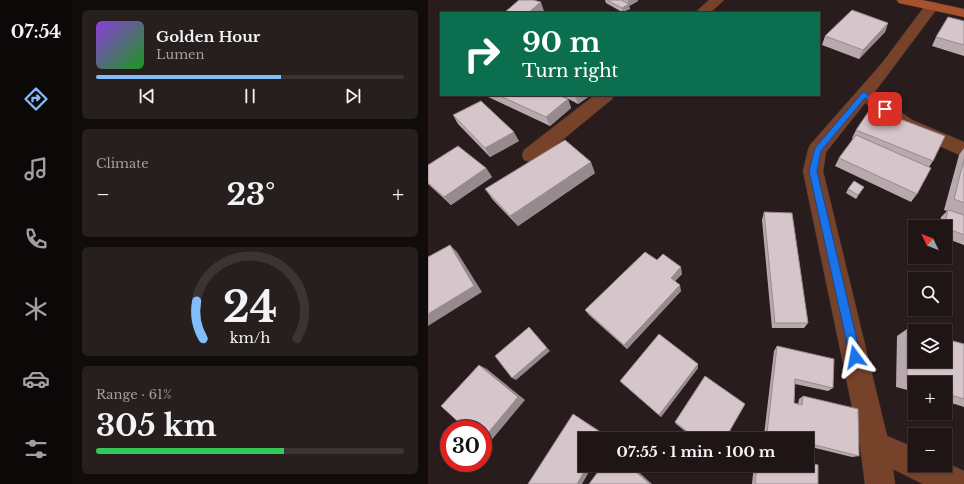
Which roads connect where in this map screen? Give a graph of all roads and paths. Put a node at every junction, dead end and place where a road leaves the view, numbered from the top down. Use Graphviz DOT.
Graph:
graph roads {
  1 [pos="717,0"];
  2 [pos="906,0"];
  3 [pos="932,6"];
  4 [pos="703,12"];
  5 [pos="964,13"];
  6 [pos="864,94"];
  7 [pos="605,96"];
  8 [pos="964,150"];
  9 [pos="531,155"];
  10 [pos="875,445"];
  11 [pos="908,460"];
  12 [pos="932,472"];
  13 [pos="880,484"];
  14 [pos="957,484"];
  1 -- 4 [label="street"];
  2 -- 3 [label="main road"];
  3 -- 5 [label="main road"];
  3 -- 6 [label="street"];
  6 -- 8 [label="street"];
  6 -- 10 [label="street"];
  7 -- 9 [label="street"];
  10 -- 11 [label="street"];
  10 -- 13 [label="street"];
  12 -- 14 [label="street"];
}
